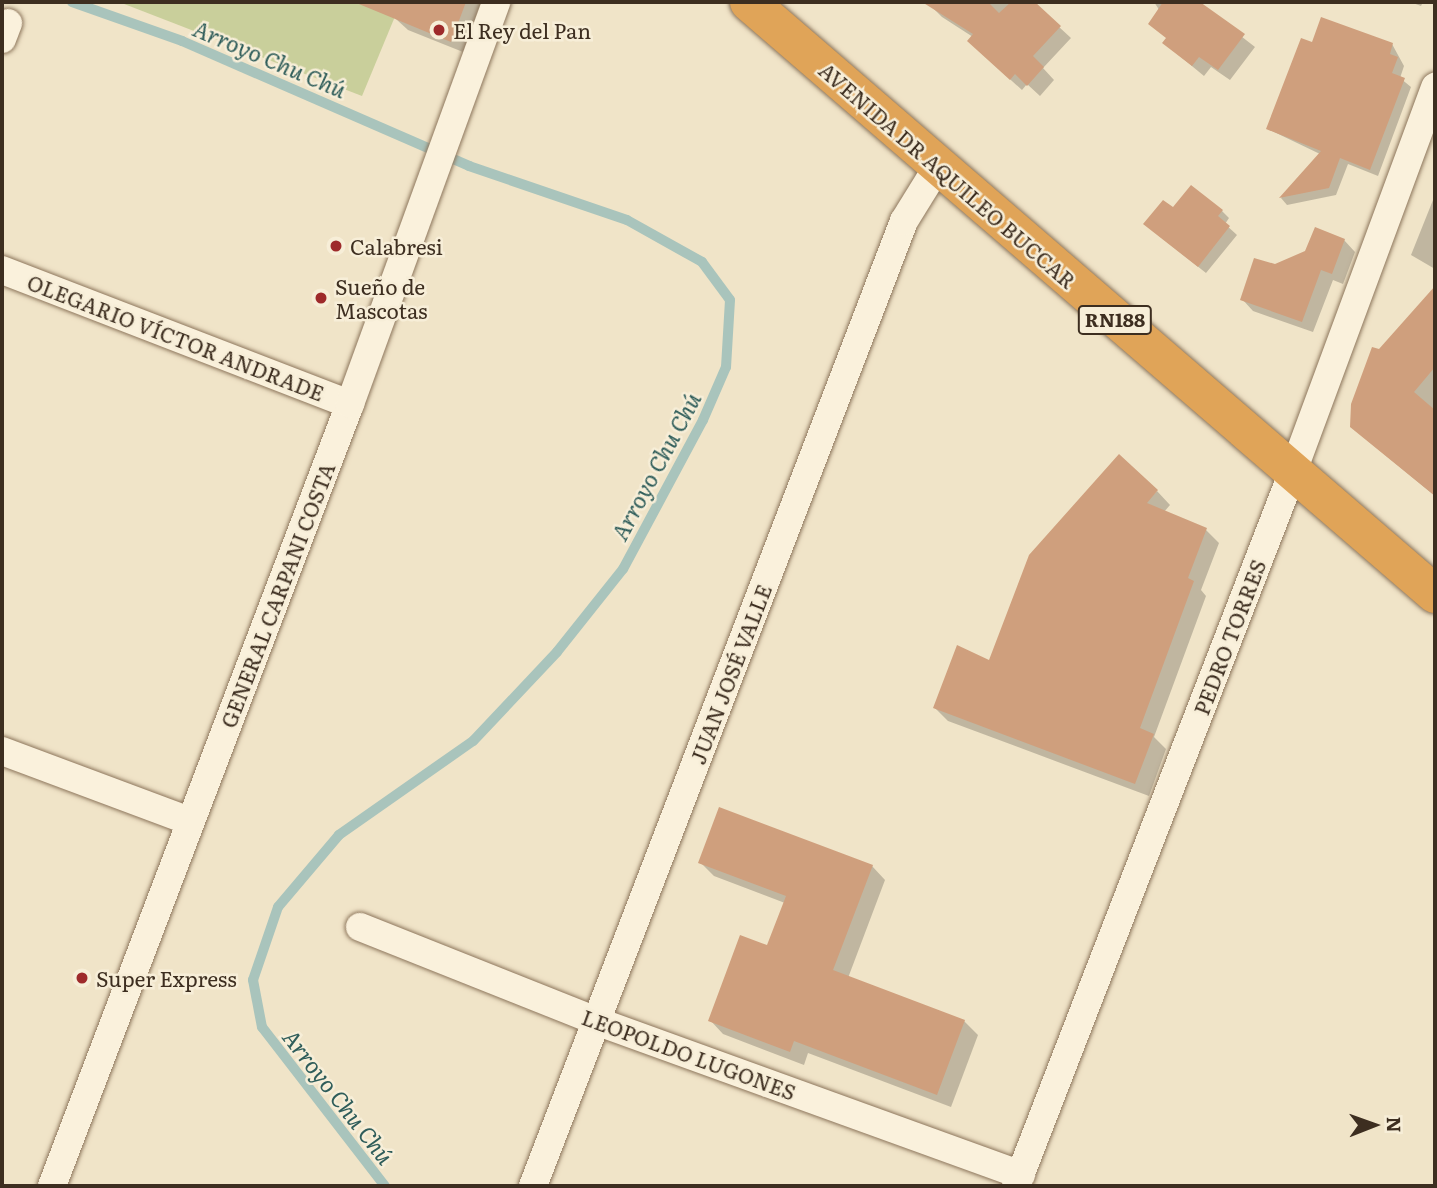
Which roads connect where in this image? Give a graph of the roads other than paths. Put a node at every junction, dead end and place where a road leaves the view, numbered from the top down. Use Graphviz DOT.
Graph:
graph roads {
  1 [pos="496,2"];
  2 [pos="749,2"];
  3 [pos="1435,87"];
  4 [pos="938,166"];
  5 [pos="2,270"];
  6 [pos="350,404"];
  7 [pos="1292,474"];
  8 [pos="1435,594"];
  9 [pos="2,751"];
  10 [pos="189,821"];
  11 [pos="360,927"];
  12 [pos="596,1021"];
  13 [pos="1018,1181"];
  14 [pos="52,1186"];
  15 [pos="533,1186"];
  1 -- 6 [label="street, GENERAL CARPANI COSTA"];
  2 -- 4 [label="highway, AVENIDA DR AQUILEO BUCCAR / RN188"];
  3 -- 7 [label="street, PEDRO TORRES"];
  4 -- 7 [label="highway, AVENIDA DR AQUILEO BUCCAR / RN188"];
  4 -- 12 [label="street, JUAN JOSÉ VALLE"];
  5 -- 6 [label="street, OLEGARIO VÍCTOR ANDRADE"];
  6 -- 10 [label="street, GENERAL CARPANI COSTA"];
  7 -- 8 [label="highway, AVENIDA DR AQUILEO BUCCAR / RN188"];
  7 -- 13 [label="street, PEDRO TORRES"];
  9 -- 10 [label="street"];
  10 -- 14 [label="street, GENERAL CARPANI COSTA"];
  11 -- 12 [label="street, LEOPOLDO LUGONES"];
  12 -- 13 [label="street, LEOPOLDO LUGONES"];
  12 -- 15 [label="street, JUAN JOSÉ VALLE"];
}
